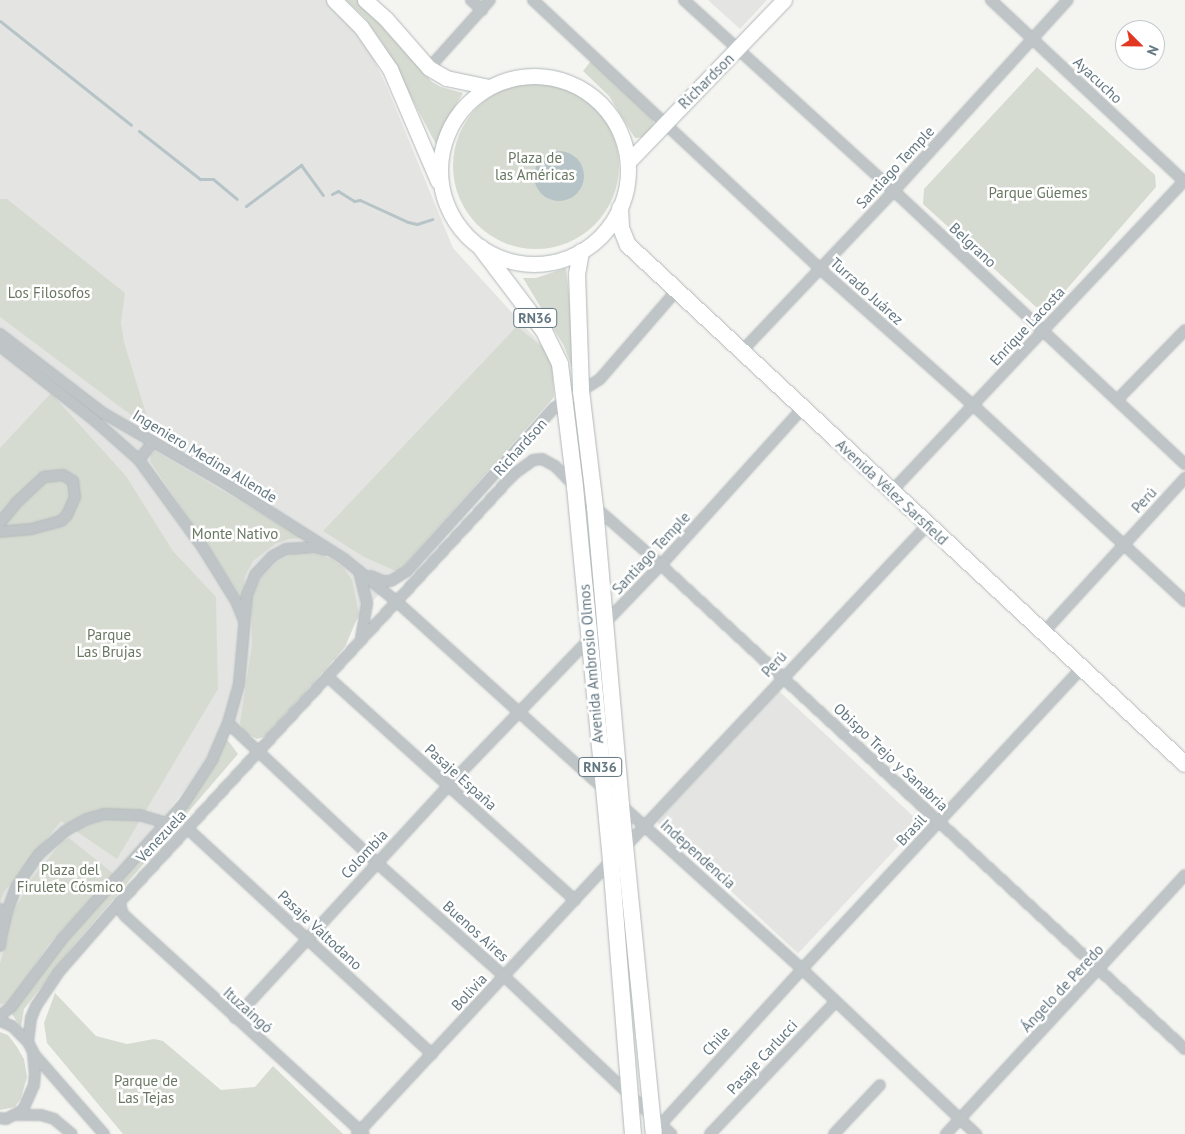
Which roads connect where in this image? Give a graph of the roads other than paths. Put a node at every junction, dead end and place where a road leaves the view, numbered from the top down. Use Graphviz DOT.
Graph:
graph roads {
  1 [pos="334,0"];
  2 [pos="365,0"];
  3 [pos="471,0"];
  4 [pos="490,0"];
  5 [pos="533,0"];
  6 [pos="684,0"];
  7 [pos="784,0"];
  8 [pos="991,0"];
  9 [pos="1068,0"];
  10 [pos="482,10"];
  11 [pos="1032,40"];
  12 [pos="738,50"];
  13 [pos="429,68"];
  14 [pos="489,87"];
  15 [pos="666,122"];
  16 [pos="628,162"];
  17 [pos="1185,181"];
  18 [pos="894,192"];
  19 [pos="443,194"];
  20 [pos="620,208"];
  21 [pos="481,248"];
  22 [pos="582,252"];
  23 [pos="819,268"];
  24 [pos="676,292"];
  25 [pos="1185,330"];
  26 [pos="1042,331"];
  27 [pos="0,334"];
  28 [pos="0,346"];
  29 [pos="741,352"];
  30 [pos="581,391"];
  31 [pos="1118,399"];
  32 [pos="564,400"];
  33 [pos="973,405"];
  34 [pos="802,409"];
  35 [pos="153,442"];
  36 [pos="139,460"];
  37 [pos="1185,464"];
  38 [pos="1185,478"];
  39 [pos="575,487"];
  40 [pos="891,492"];
  41 [pos="595,507"];
  42 [pos="0,524"];
  43 [pos="927,525"];
  44 [pos="0,532"];
  45 [pos="1123,544"];
  46 [pos="334,552"];
  47 [pos="661,564"];
  48 [pos="358,570"];
  49 [pos="396,601"];
  50 [pos="1185,601"];
  51 [pos="605,623"];
  52 [pos="245,625"];
  53 [pos="1044,632"];
  54 [pos="589,640"];
  55 [pos="360,641"];
  56 [pos="1082,668"];
  57 [pos="782,676"];
  58 [pos="328,677"];
  59 [pos="518,714"];
  60 [pos="228,723"];
  61 [pos="258,752"];
  62 [pos="1185,764"];
  63 [pos="448,786"];
  64 [pos="602,788"];
  65 [pos="621,805"];
  66 [pos="938,822"];
  67 [pos="167,823"];
  68 [pos="644,826"];
  69 [pos="188,829"];
  70 [pos="626,844"];
  71 [pos="611,861"];
  72 [pos="377,863"];
  73 [pos="1185,875"];
  74 [pos="575,900"];
  75 [pos="120,902"];
  76 [pos="0,909"];
  77 [pos="2,933"];
  78 [pos="306,938"];
  79 [pos="0,946"];
  80 [pos="802,969"];
  81 [pos="1100,970"];
  82 [pos="504,976"];
  83 [pos="836,1000"];
  84 [pos="1,1018"];
  85 [pos="234,1018"];
  86 [pos="28,1042"];
  87 [pos="1185,1049"];
  88 [pos="32,1052"];
  89 [pos="432,1054"];
  90 [pos="880,1085"];
  91 [pos="629,1096"];
  92 [pos="16,1115"];
  93 [pos="960,1119"];
  94 [pos="2,1121"];
  95 [pos="655,1128"];
  96 [pos="361,1133"];
  97 [pos="72,1134"];
  98 [pos="104,1134"];
  99 [pos="633,1134"];
  100 [pos="671,1134"];
  101 [pos="710,1134"];
  102 [pos="834,1134"];
  103 [pos="946,1134"];
  104 [pos="976,1134"];
  1 -- 19 [label="main road, RN36"];
  2 -- 13 [label="main road"];
  3 -- 10 [label="street"];
  4 -- 10 [label="street"];
  5 -- 15 [label="street, Turrado Juárez"];
  6 -- 12 [label="street, Belgrano"];
  7 -- 12 [label="main road, Richardson"];
  8 -- 11 [label="street, Ayacucho"];
  9 -- 11 [label="street, Santiago Temple"];
  10 -- 13 [label="street"];
  11 -- 17 [label="street, Ayacucho"];
  11 -- 18 [label="street, Santiago Temple"];
  12 -- 15 [label="main road, Richardson"];
  12 -- 18 [label="street, Belgrano"];
  13 -- 14 [label="main road"];
  14 -- 16 [label="main road, RN36"];
  14 -- 19 [label="main road, RN36"];
  15 -- 16 [label="main road, Richardson"];
  15 -- 23 [label="street, Turrado Juárez"];
  16 -- 20 [label="main road, RN36"];
  17 -- 26 [label="street, Enrique Lacosta"];
  18 -- 23 [label="street, Santiago Temple"];
  18 -- 26 [label="street, Belgrano"];
  19 -- 21 [label="main road, RN36"];
  20 -- 22 [label="main road, RN36"];
  20 -- 24 [label="main road, Avenida Vélez Sarsfield"];
  21 -- 22 [label="main road, RN36"];
  21 -- 32 [label="main road, Avenida Ambrosio Olmos / RN36"];
  22 -- 30 [label="main road, Avenida Ambrosio Olmos / RN36"];
  23 -- 29 [label="street, Santiago Temple"];
  23 -- 33 [label="street, Turrado Juárez"];
  24 -- 29 [label="main road, Avenida Vélez Sarsfield"];
  24 -- 30 [label="street, Richardson"];
  25 -- 31 [label="street"];
  26 -- 31 [label="street, Belgrano"];
  26 -- 33 [label="street, Enrique Lacosta"];
  27 -- 35 [label="street, Ingeniero Medina Allende"];
  28 -- 36 [label="street, Ingeniero Medina Allende"];
  29 -- 34 [label="main road, Avenida Vélez Sarsfield"];
  30 -- 32 [label="street, Richardson"];
  30 -- 41 [label="main road, Avenida Ambrosio Olmos / RN36"];
  31 -- 37 [label="street, Belgrano"];
  32 -- 39 [label="main road, Avenida Ambrosio Olmos / RN36"];
  32 -- 48 [label="street, Richardson"];
  33 -- 40 [label="street, Enrique Lacosta"];
  33 -- 45 [label="street, Turrado Juárez"];
  34 -- 40 [label="main road, Avenida Vélez Sarsfield"];
  34 -- 47 [label="street, Santiago Temple"];
  35 -- 36 [label="street"];
  35 -- 46 [label="street, Ingeniero Medina Allende"];
  36 -- 52 [label="street, Ingeniero Medina Allende"];
  38 -- 45 [label="street, Perú"];
  39 -- 41 [label="street, Obispo Trejo y Sanabria"];
  39 -- 49 [label="street, Richardson"];
  39 -- 54 [label="main road, Avenida Ambrosio Olmos / RN36"];
  40 -- 43 [label="main road, Avenida Vélez Sarsfield"];
  41 -- 47 [label="street, Obispo Trejo y Sanabria"];
  41 -- 51 [label="main road, Avenida Ambrosio Olmos / RN36"];
  42 -- 44 [label="street"];
  43 -- 53 [label="main road, Avenida Vélez Sarsfield"];
  43 -- 57 [label="street, Perú"];
  45 -- 50 [label="street, Turrado Juárez"];
  45 -- 53 [label="street, Perú"];
  46 -- 48 [label="street, Ingeniero Medina Allende"];
  46 -- 52 [label="street"];
  47 -- 51 [label="street, Santiago Temple"];
  47 -- 57 [label="street, Obispo Trejo y Sanabria"];
  48 -- 49 [label="street, Ingeniero Medina Allende"];
  48 -- 55 [label="street"];
  49 -- 55 [label="street, Venezuela"];
  49 -- 59 [label="street, Independencia"];
  51 -- 54 [label="street, Santiago Temple"];
  51 -- 65 [label="main road, Avenida Ambrosio Olmos / RN36"];
  52 -- 60 [label="street"];
  53 -- 56 [label="main road, Avenida Vélez Sarsfield"];
  54 -- 59 [label="street, Santiago Temple"];
  54 -- 64 [label="main road, Avenida Ambrosio Olmos / RN36"];
  55 -- 58 [label="street, Venezuela"];
  56 -- 62 [label="main road, Avenida Vélez Sarsfield"];
  56 -- 66 [label="street, Brasil"];
  57 -- 66 [label="street, Obispo Trejo y Sanabria"];
  57 -- 68 [label="street, Perú"];
  58 -- 61 [label="street, Venezuela"];
  58 -- 63 [label="street, Pasaje España"];
  59 -- 63 [label="street, Colombia"];
  59 -- 64 [label="street, Independencia"];
  60 -- 61 [label="street"];
  60 -- 67 [label="street, Venezuela"];
  61 -- 69 [label="street, Venezuela"];
  61 -- 72 [label="street, Buenos Aires"];
  63 -- 72 [label="street, Colombia"];
  63 -- 74 [label="street, Pasaje España"];
  64 -- 65 [label="street, Independencia"];
  64 -- 71 [label="main road, Avenida Ambrosio Olmos / RN36"];
  65 -- 68 [label="street, Independencia"];
  65 -- 70 [label="main road, Avenida Ambrosio Olmos / RN36"];
  66 -- 80 [label="street, Brasil"];
  66 -- 81 [label="street, Obispo Trejo y Sanabria"];
  67 -- 77 [label="street"];
  67 -- 84 [label="street, Venezuela"];
  68 -- 70 [label="street, Bolivia"];
  68 -- 80 [label="street, Independencia"];
  69 -- 75 [label="street, Venezuela"];
  69 -- 78 [label="street, Pasaje Valtodano"];
  70 -- 71 [label="street, Bolivia"];
  70 -- 95 [label="main road, Avenida Ambrosio Olmos / RN36"];
  71 -- 74 [label="street, Bolivia"];
  71 -- 91 [label="main road, Avenida Ambrosio Olmos / RN36"];
  72 -- 78 [label="street, Colombia"];
  72 -- 82 [label="street, Buenos Aires"];
  73 -- 81 [label="street, Ángelo de Peredo"];
  74 -- 82 [label="street, Bolivia"];
  75 -- 85 [label="street, Ituzaingó"];
  75 -- 86 [label="street, Venezuela"];
  76 -- 77 [label="street"];
  77 -- 79 [label="street"];
  78 -- 85 [label="street, Colombia"];
  78 -- 89 [label="street, Pasaje Valtodano"];
  80 -- 83 [label="street, Independencia"];
  80 -- 95 [label="street, Chile"];
  81 -- 87 [label="street, Obispo Trejo y Sanabria"];
  81 -- 93 [label="street, Ángelo de Peredo"];
  82 -- 89 [label="street, Bolivia"];
  82 -- 91 [label="street, Buenos Aires"];
  83 -- 93 [label="street, Independencia"];
  83 -- 101 [label="street, Pasaje Carlucci"];
  84 -- 86 [label="street"];
  85 -- 96 [label="street, Ituzaingó"];
  86 -- 88 [label="street"];
  88 -- 92 [label="street"];
  88 -- 98 [label="street"];
  89 -- 96 [label="street, Bolivia"];
  90 -- 102 [label="street"];
  91 -- 95 [label="street, Buenos Aires"];
  91 -- 99 [label="main road, Avenida Ambrosio Olmos / RN36"];
  92 -- 94 [label="street"];
  92 -- 97 [label="street"];
  93 -- 103 [label="street, Ángelo de Peredo"];
  93 -- 104 [label="street, Independencia"];
  95 -- 100 [label="street, Buenos Aires"];
}
